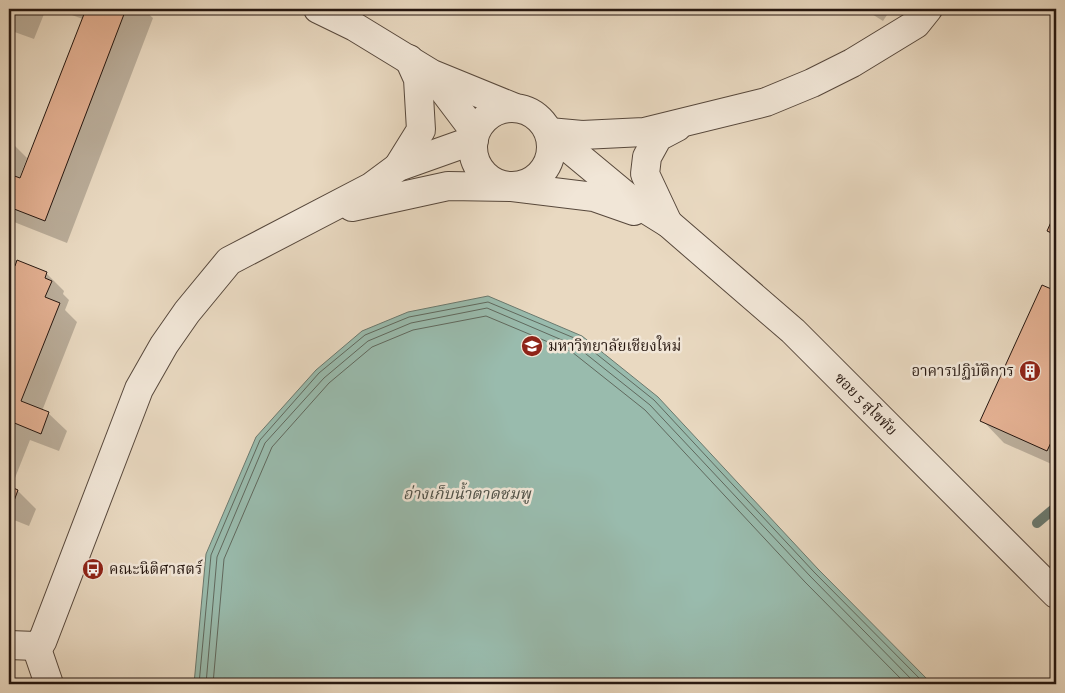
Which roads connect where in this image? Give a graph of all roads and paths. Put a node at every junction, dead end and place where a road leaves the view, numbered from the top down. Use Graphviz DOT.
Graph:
graph roads {
  1 [pos="318,9"];
  2 [pos="928,9"];
  3 [pos="408,59"];
  4 [pos="432,74"];
  5 [pos="513,107"];
  6 [pos="688,121"];
  7 [pos="549,132"];
  8 [pos="474,136"];
  9 [pos="398,167"];
  10 [pos="512,187"];
  11 [pos="309,218"];
  12 [pos="668,223"];
  13 [pos="1056,594"];
  14 [pos="9,645"];
  15 [pos="36,646"];
  16 [pos="49,684"];
  1 -- 3 [label="street"];
  2 -- 6 [label="street"];
  3 -- 4 [label="street"];
  3 -- 9 [label="street"];
  4 -- 5 [label="street"];
  4 -- 8 [label="street"];
  5 -- 7 [label="street"];
  5 -- 8 [label="street"];
  6 -- 7 [label="street"];
  6 -- 12 [label="street"];
  7 -- 10 [label="street"];
  7 -- 12 [label="street"];
  8 -- 9 [label="street"];
  8 -- 10 [label="street"];
  9 -- 11 [label="street"];
  10 -- 11 [label="street"];
  10 -- 12 [label="street"];
  11 -- 15 [label="street"];
  12 -- 13 [label="street, ซอย 5 สุโขทัย"];
  14 -- 15 [label="street"];
  15 -- 16 [label="street"];
}
